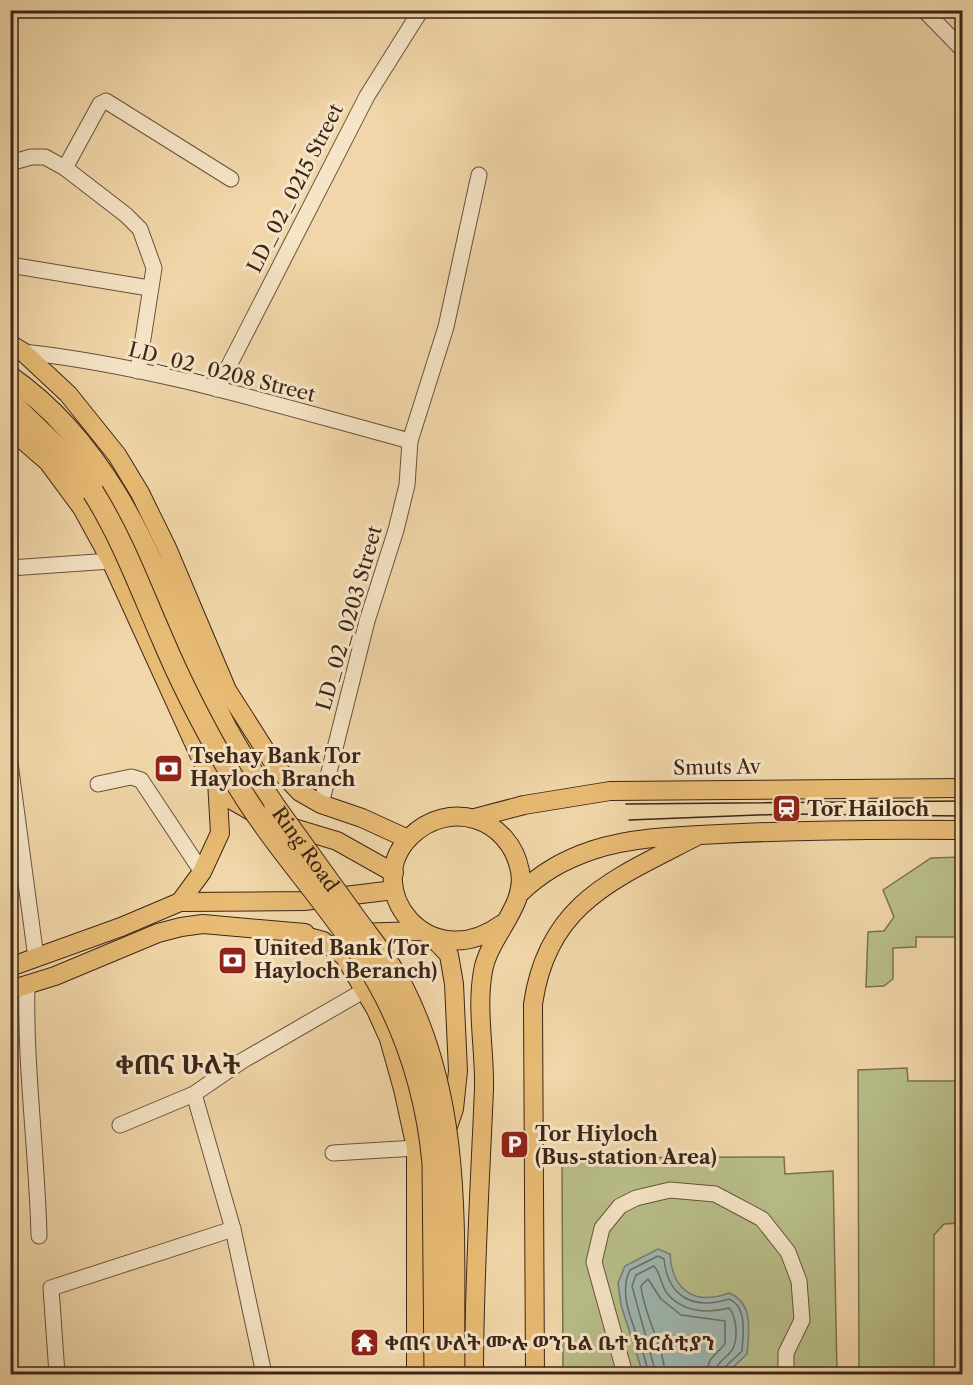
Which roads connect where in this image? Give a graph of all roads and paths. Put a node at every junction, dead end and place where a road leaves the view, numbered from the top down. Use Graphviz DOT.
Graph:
graph roads {
  1 [pos="421,10"];
  2 [pos="924,10"];
  3 [pos="963,49"];
  4 [pos="10,163"];
  5 [pos="65,168"];
  6 [pos="479,175"];
  7 [pos="231,179"];
  8 [pos="10,263"];
  9 [pos="149,288"];
  10 [pos="17,348"];
  11 [pos="138,371"];
  12 [pos="10,377"];
  13 [pos="217,389"];
  14 [pos="10,402"];
  15 [pos="10,429"];
  16 [pos="410,441"];
  17 [pos="101,486"];
  18 [pos="111,561"];
  19 [pos="10,568"];
  20 [pos="10,763"];
  21 [pos="11,779"];
  22 [pos="217,781"];
  23 [pos="98,784"];
  24 [pos="963,788"];
  25 [pos="321,804"];
  26 [pos="475,818"];
  27 [pos="963,830"];
  28 [pos="699,835"];
  29 [pos="408,839"];
  30 [pos="202,872"];
  31 [pos="394,882"];
  32 [pos="519,894"];
  33 [pos="180,902"];
  34 [pos="502,924"];
  35 [pos="294,933"];
  36 [pos="427,934"];
  37 [pos="36,958"];
  38 [pos="10,967"];
  39 [pos="19,988"];
  40 [pos="365,990"];
  41 [pos="194,1094"];
  42 [pos="120,1125"];
  43 [pos="416,1148"];
  44 [pos="333,1154"];
  45 [pos="417,1201"];
  46 [pos="233,1229"];
  47 [pos="39,1236"];
  48 [pos="57,1374"];
  49 [pos="264,1374"];
  50 [pos="416,1374"];
  51 [pos="435,1374"];
  52 [pos="454,1374"];
  53 [pos="474,1374"];
  54 [pos="536,1374"];
  55 [pos="625,1374"];
  56 [pos="786,1374"];
  1 -- 13 [label="street, LD_02_0215 Street"];
  2 -- 3 [label="street"];
  4 -- 5 [label="street"];
  5 -- 7 [label="street"];
  5 -- 9 [label="street"];
  6 -- 16 [label="street, LD_02_0203 Street"];
  8 -- 9 [label="street"];
  9 -- 11 [label="street"];
  10 -- 11 [label="street, LD_02_0208 Street"];
  10 -- 25 [label="main road"];
  11 -- 13 [label="street, LD_02_0208 Street"];
  12 -- 17 [label="highway, Ring Road"];
  13 -- 16 [label="street, LD_02_0208 Street"];
  14 -- 17 [label="highway, Ring Road"];
  15 -- 18 [label="main road"];
  16 -- 25 [label="street, LD_02_0203 Street"];
  17 -- 51 [label="highway, Ring Road, bridge"];
  17 -- 52 [label="highway, Ring Road, bridge"];
  18 -- 19 [label="street"];
  18 -- 22 [label="main road"];
  20 -- 21 [label="street"];
  21 -- 37 [label="street"];
  22 -- 30 [label="main road"];
  22 -- 31 [label="main road"];
  23 -- 30 [label="street"];
  24 -- 26 [label="main road, Smuts Av"];
  25 -- 29 [label="main road"];
  26 -- 29 [label="main road"];
  26 -- 32 [label="main road"];
  27 -- 28 [label="main road"];
  28 -- 32 [label="main road"];
  28 -- 54 [label="main road"];
  29 -- 31 [label="main road"];
  30 -- 33 [label="main road"];
  31 -- 33 [label="main road"];
  31 -- 36 [label="main road"];
  32 -- 34 [label="main road"];
  33 -- 37 [label="main road"];
  34 -- 36 [label="main road"];
  34 -- 53 [label="main road"];
  35 -- 36 [label="main road"];
  35 -- 39 [label="main road"];
  35 -- 40 [label="main road"];
  36 -- 45 [label="main road"];
  37 -- 38 [label="main road"];
  39 -- 47 [label="street"];
  40 -- 41 [label="street"];
  40 -- 43 [label="main road"];
  41 -- 42 [label="street"];
  41 -- 46 [label="street"];
  43 -- 44 [label="street"];
  43 -- 45 [label="main road"];
  45 -- 50 [label="main road"];
  46 -- 48 [label="street"];
  46 -- 49 [label="street"];
  55 -- 56 [label="street"];
}
